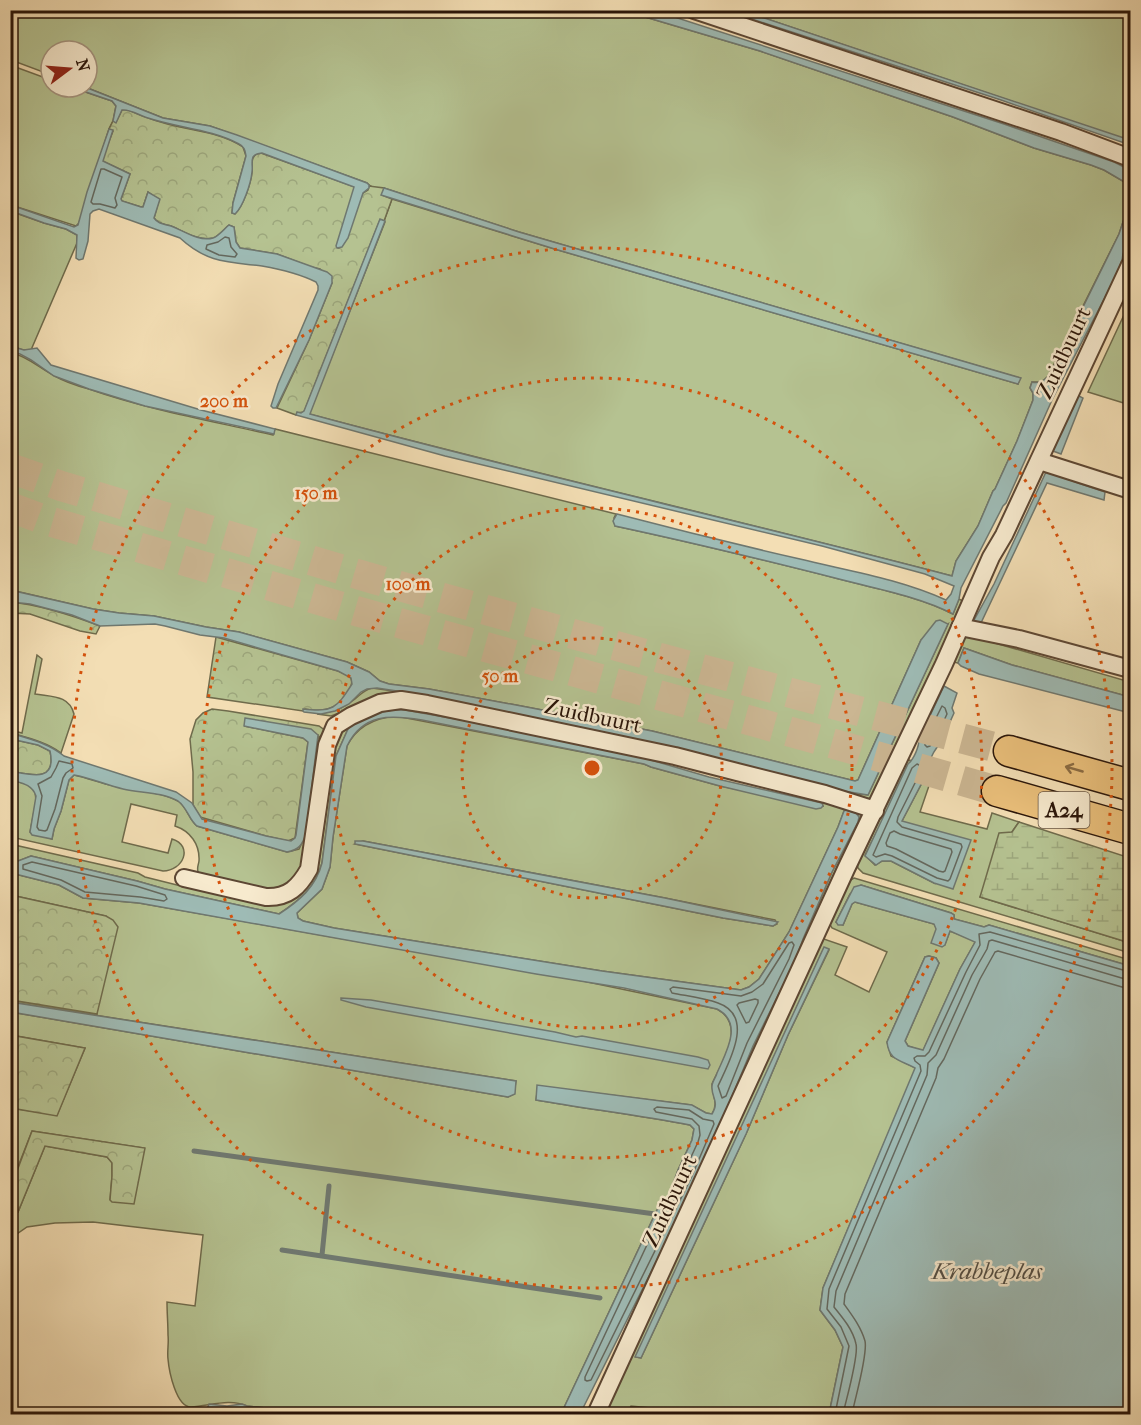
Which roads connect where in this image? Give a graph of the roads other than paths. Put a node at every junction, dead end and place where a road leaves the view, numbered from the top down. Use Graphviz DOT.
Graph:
graph roads {
  1 [pos="694,10"];
  2 [pos="1131,158"];
  3 [pos="1131,265"];
  4 [pos="1039,461"];
  5 [pos="1131,490"];
  6 [pos="960,627"];
  7 [pos="1131,669"];
  8 [pos="1009,751"];
  9 [pos="1131,785"];
  10 [pos="997,791"];
  11 [pos="875,811"];
  12 [pos="1131,829"];
  13 [pos="184,878"];
  14 [pos="596,1414"];
  1 -- 2 [label="street"];
  3 -- 4 [label="street, Zuidbuurt"];
  4 -- 5 [label="street"];
  4 -- 6 [label="street, Zuidbuurt"];
  6 -- 7 [label="street"];
  6 -- 11 [label="street, Zuidbuurt"];
  9 -- 8 [label="highway, A24, one-way"];
  10 -- 12 [label="highway, A24"];
  11 -- 13 [label="street, Zuidbuurt"];
  11 -- 14 [label="street, Zuidbuurt"];
}
